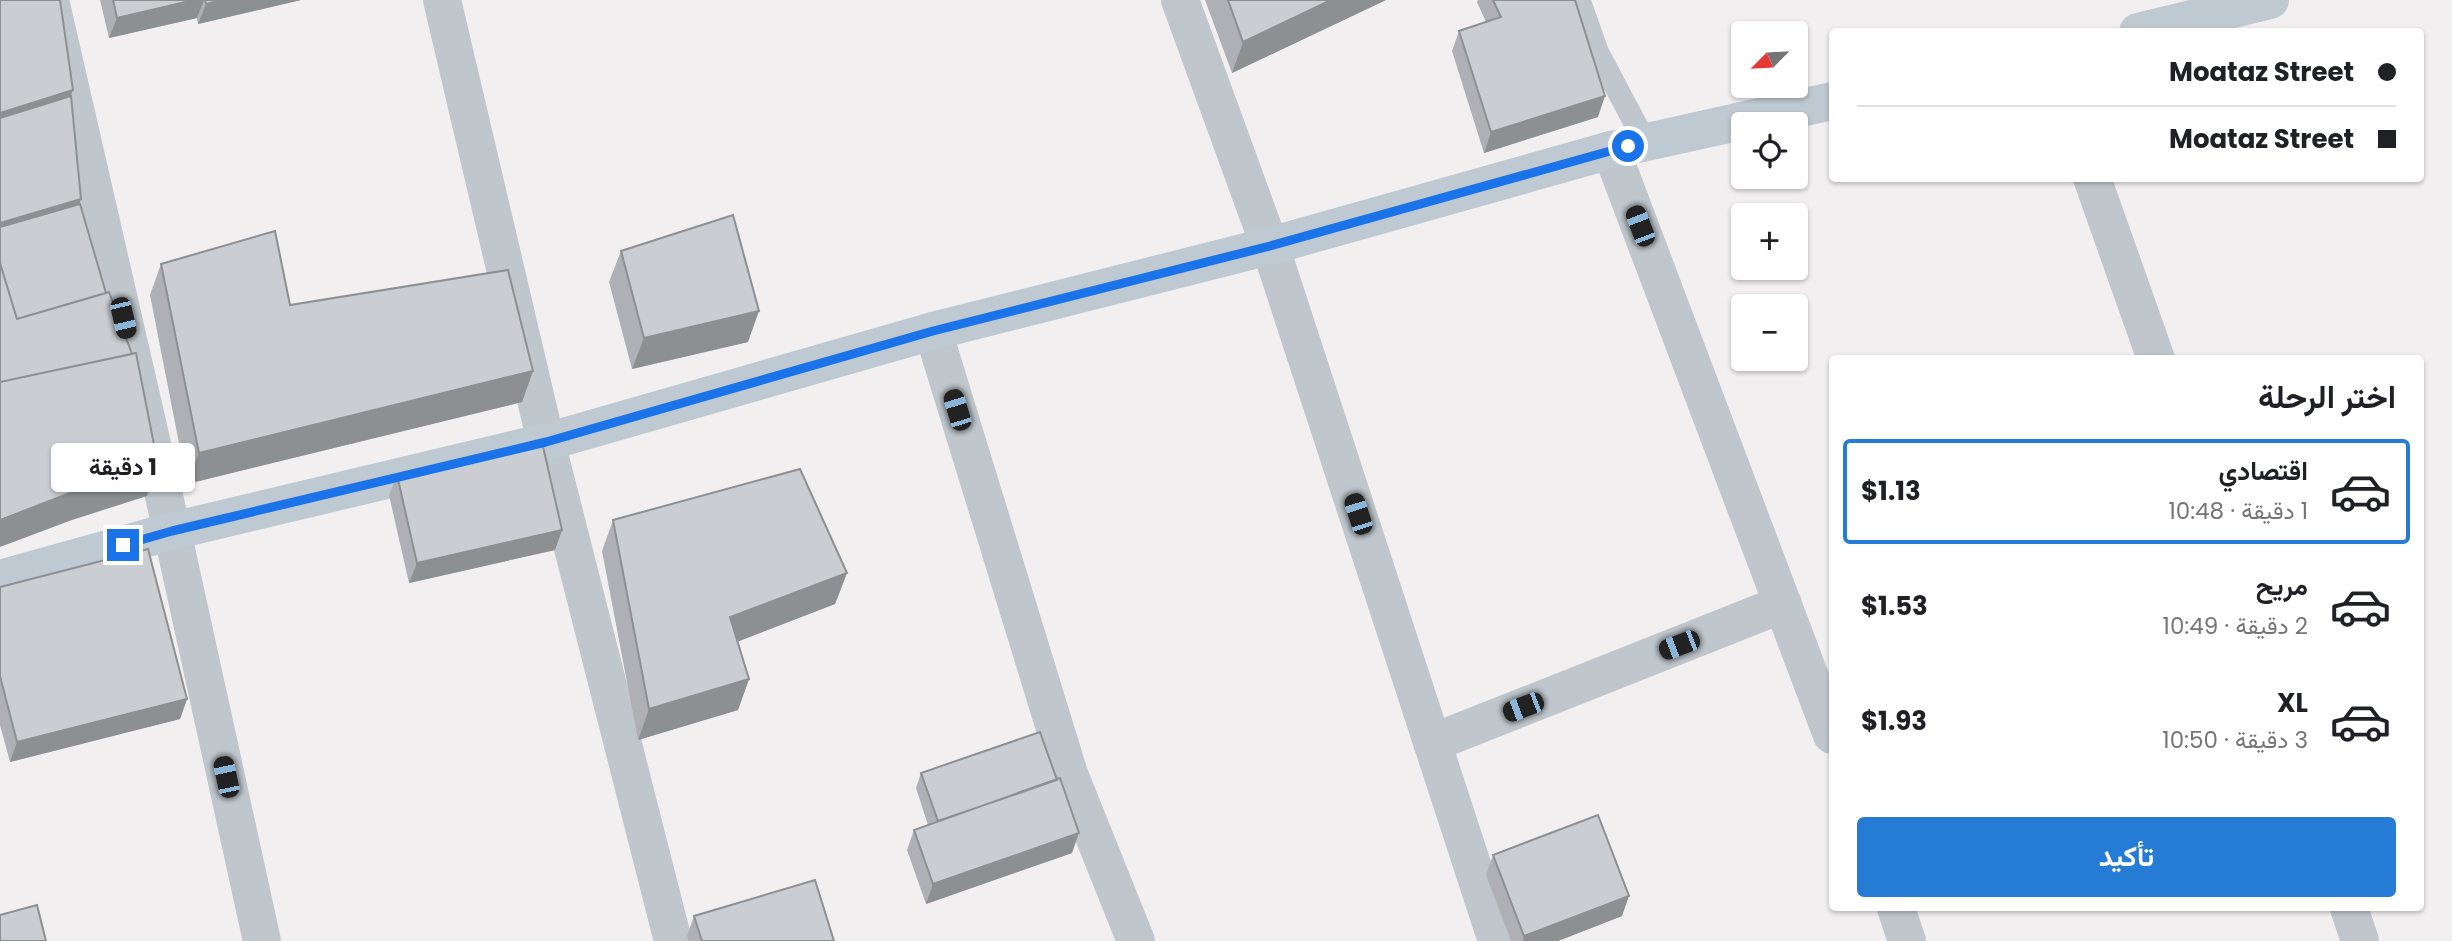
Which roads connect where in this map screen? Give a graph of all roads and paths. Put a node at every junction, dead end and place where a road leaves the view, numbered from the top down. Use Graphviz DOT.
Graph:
graph roads {
  1 [pos="50,0"];
  2 [pos="442,0"];
  3 [pos="1180,0"];
  4 [pos="1579,0"];
  5 [pos="2270,0"];
  6 [pos="2154,28"];
  7 [pos="1829,102"];
  8 [pos="1628,146"];
  9 [pos="2093,182"];
  10 [pos="1270,246"];
  11 [pos="933,331"];
  12 [pos="2155,355"];
  13 [pos="546,442"];
  14 [pos="172,531"];
  15 [pos="0,579"];
  16 [pos="1783,604"];
  17 [pos="1829,727"];
  18 [pos="1432,743"];
  19 [pos="1897,911"];
  20 [pos="2349,911"];
  21 [pos="262,941"];
  22 [pos="673,941"];
  23 [pos="1136,941"];
  24 [pos="1497,941"];
  25 [pos="1907,941"];
  26 [pos="2360,941"];
  1 -- 14 [label="street"];
  2 -- 13 [label="street"];
  3 -- 10 [label="street"];
  4 -- 8 [label="lane"];
  5 -- 6 [label="street"];
  7 -- 8 [label="street"];
  8 -- 10 [label="street"];
  8 -- 16 [label="street"];
  9 -- 12 [label="street"];
  10 -- 11 [label="street"];
  10 -- 18 [label="street"];
  11 -- 13 [label="street"];
  11 -- 23 [label="street"];
  13 -- 14 [label="street"];
  13 -- 22 [label="street"];
  14 -- 15 [label="street"];
  14 -- 21 [label="street"];
  16 -- 17 [label="street"];
  16 -- 18 [label="street"];
  18 -- 24 [label="street"];
  19 -- 25 [label="street"];
  20 -- 26 [label="street"];
}
